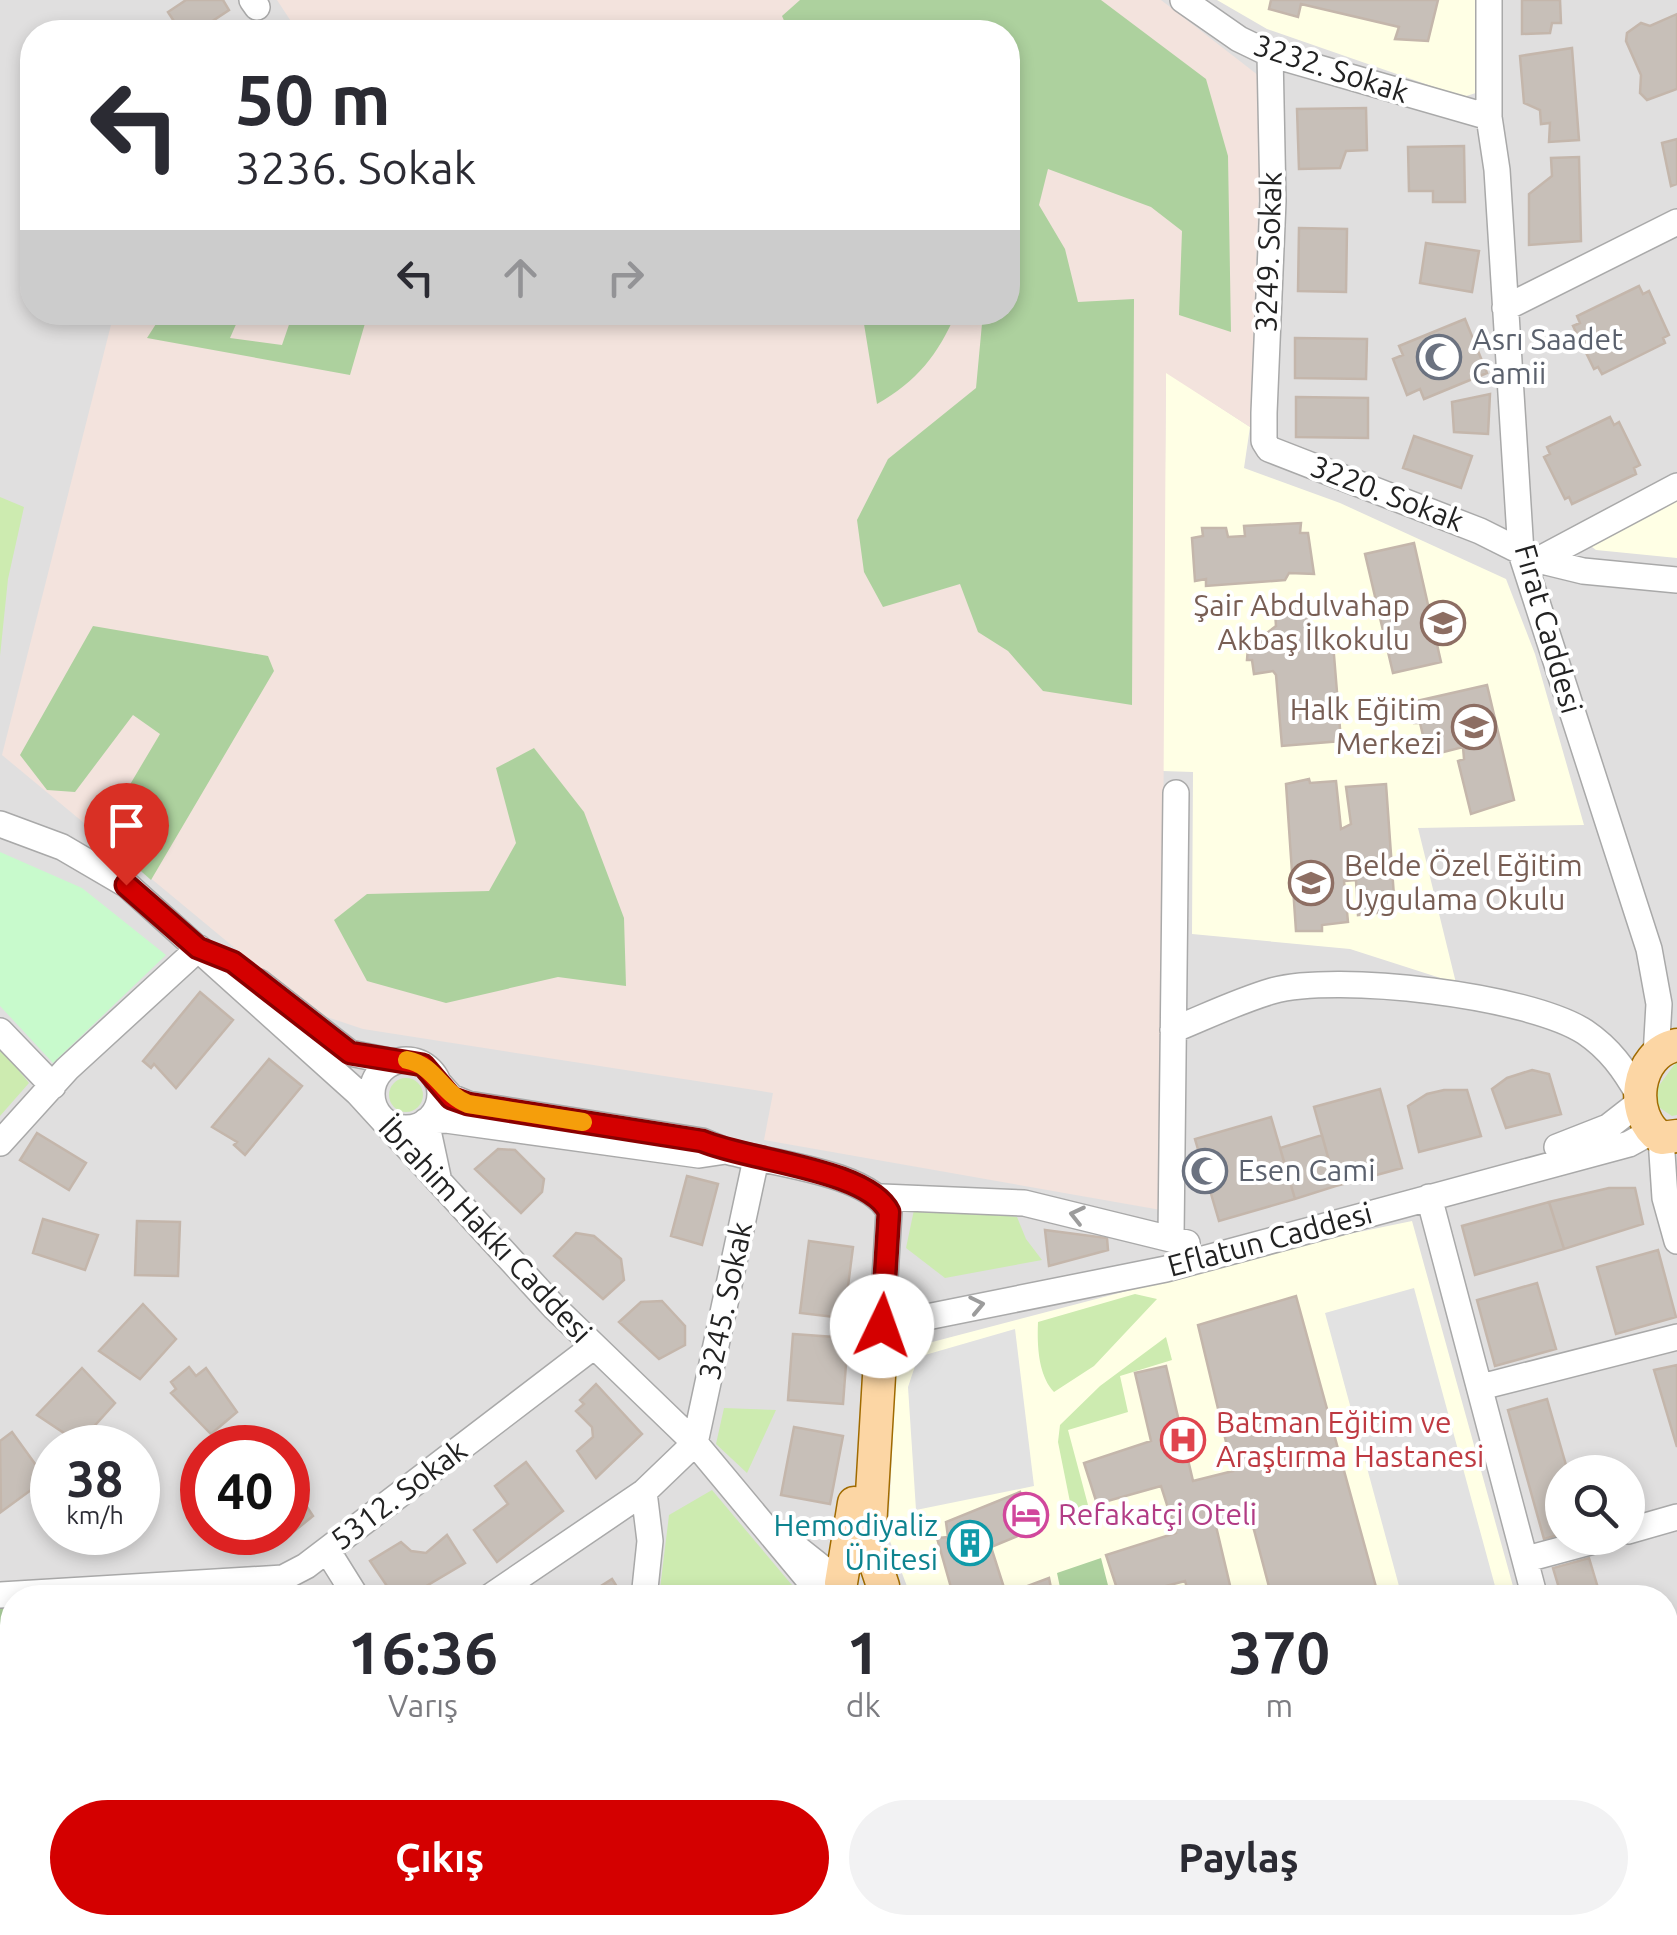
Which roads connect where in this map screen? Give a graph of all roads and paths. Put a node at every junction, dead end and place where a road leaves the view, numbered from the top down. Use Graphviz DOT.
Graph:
graph roads {
  1 [pos="1183,0"];
  2 [pos="1489,0"];
  3 [pos="1270,54"];
  4 [pos="1489,118"];
  5 [pos="1677,222"];
  6 [pos="1506,308"];
  7 [pos="1269,449"];
  8 [pos="1677,486"];
  9 [pos="1530,557"];
  10 [pos="1677,580"];
  11 [pos="1176,794"];
  12 [pos="0,824"];
  13 [pos="198,948"];
  14 [pos="1649,948"];
  15 [pos="1677,1003"];
  16 [pos="1173,1030"];
  17 [pos="0,1031"];
  18 [pos="1667,1050"];
  19 [pos="394,1062"];
  20 [pos="437,1082"];
  21 [pos="53,1086"];
  22 [pos="385,1120"];
  23 [pos="426,1121"];
  24 [pos="1659,1127"];
  25 [pos="0,1144"];
  26 [pos="726,1151"];
  27 [pos="756,1160"];
  28 [pos="439,1182"];
  29 [pos="882,1197"];
  30 [pos="1429,1197"];
  31 [pos="1140,1229"];
  32 [pos="1182,1241"];
  33 [pos="1677,1241"];
  34 [pos="1166,1269"];
  35 [pos="1115,1276"];
  36 [pos="882,1326"];
  37 [pos="1677,1337"];
  38 [pos="594,1346"];
  39 [pos="1480,1387"];
  40 [pos="695,1443"];
  41 [pos="644,1492"];
  42 [pos="1677,1517"];
  43 [pos="1645,1526"];
  44 [pos="327,1550"];
  45 [pos="1545,1554"];
  46 [pos="1526,1559"];
  47 [pos="166,1585"];
  48 [pos="349,1585"];
  49 [pos="507,1585"];
  50 [pos="645,1585"];
  51 [pos="831,1585"];
  52 [pos="834,1585"];
  53 [pos="849,1585"];
  54 [pos="878,1585"];
  55 [pos="885,1585"];
  56 [pos="1531,1585"];
  1 -- 3 [label="street, 3232. Sokak"];
  2 -- 4 [label="street, Fırat Caddesi"];
  3 -- 4 [label="street, 3232. Sokak"];
  3 -- 7 [label="street, 3249. Sokak"];
  4 -- 6 [label="street, Fırat Caddesi"];
  5 -- 6 [label="street"];
  6 -- 9 [label="street, Fırat Caddesi"];
  7 -- 9 [label="street, 3220. Sokak"];
  8 -- 9 [label="street"];
  9 -- 10 [label="street, 3220. Sokak"];
  9 -- 14 [label="street, Fırat Caddesi"];
  11 -- 16 [label="street"];
  12 -- 13 [label="street, İbrahim Hakkı Caddesi"];
  13 -- 19 [label="street, İbrahim Hakkı Caddesi"];
  13 -- 21 [label="street"];
  13 -- 22 [label="street, İbrahim Hakkı Caddesi"];
  14 -- 15 [label="street"];
  14 -- 18 [label="street"];
  16 -- 24 [label="street"];
  16 -- 32 [label="street"];
  17 -- 21 [label="street"];
  18 -- 24 [label="main road"];
  19 -- 20 [label="street"];
  19 -- 22 [label="street"];
  20 -- 23 [label="street"];
  20 -- 26 [label="street"];
  21 -- 25 [label="street"];
  22 -- 23 [label="street"];
  22 -- 28 [label="street, İbrahim Hakkı Caddesi"];
  23 -- 26 [label="street"];
  23 -- 28 [label="street"];
  24 -- 30 [label="street, Eflatun Caddesi"];
  24 -- 32 [label="street, Eflatun Caddesi"];
  24 -- 33 [label="street"];
  26 -- 27 [label="street"];
  27 -- 29 [label="street"];
  27 -- 40 [label="street, 3245. Sokak"];
  28 -- 38 [label="street, İbrahim Hakkı Caddesi"];
  31 -- 29 [label="street, one-way"];
  29 -- 36 [label="street"];
  30 -- 34 [label="street, Eflatun Caddesi"];
  30 -- 39 [label="street"];
  31 -- 32 [label="street"];
  31 -- 35 [label="street"];
  32 -- 34 [label="street"];
  34 -- 35 [label="street, Eflatun Caddesi"];
  36 -- 35 [label="street, Eflatun Caddesi, one-way"];
  36 -- 52 [label="main road"];
  36 -- 55 [label="main road"];
  37 -- 39 [label="street"];
  38 -- 40 [label="street, İbrahim Hakkı Caddesi"];
  38 -- 44 [label="street, 5312. Sokak"];
  39 -- 46 [label="street"];
  40 -- 41 [label="street"];
  40 -- 51 [label="street, İbrahim Hakkı Caddesi"];
  41 -- 49 [label="street"];
  41 -- 50 [label="street"];
  42 -- 43 [label="street"];
  44 -- 47 [label="street, 5312. Sokak"];
  44 -- 48 [label="street"];
  45 -- 46 [label="street"];
  46 -- 56 [label="street"];
  53 -- 54 [label="main road"];
}
